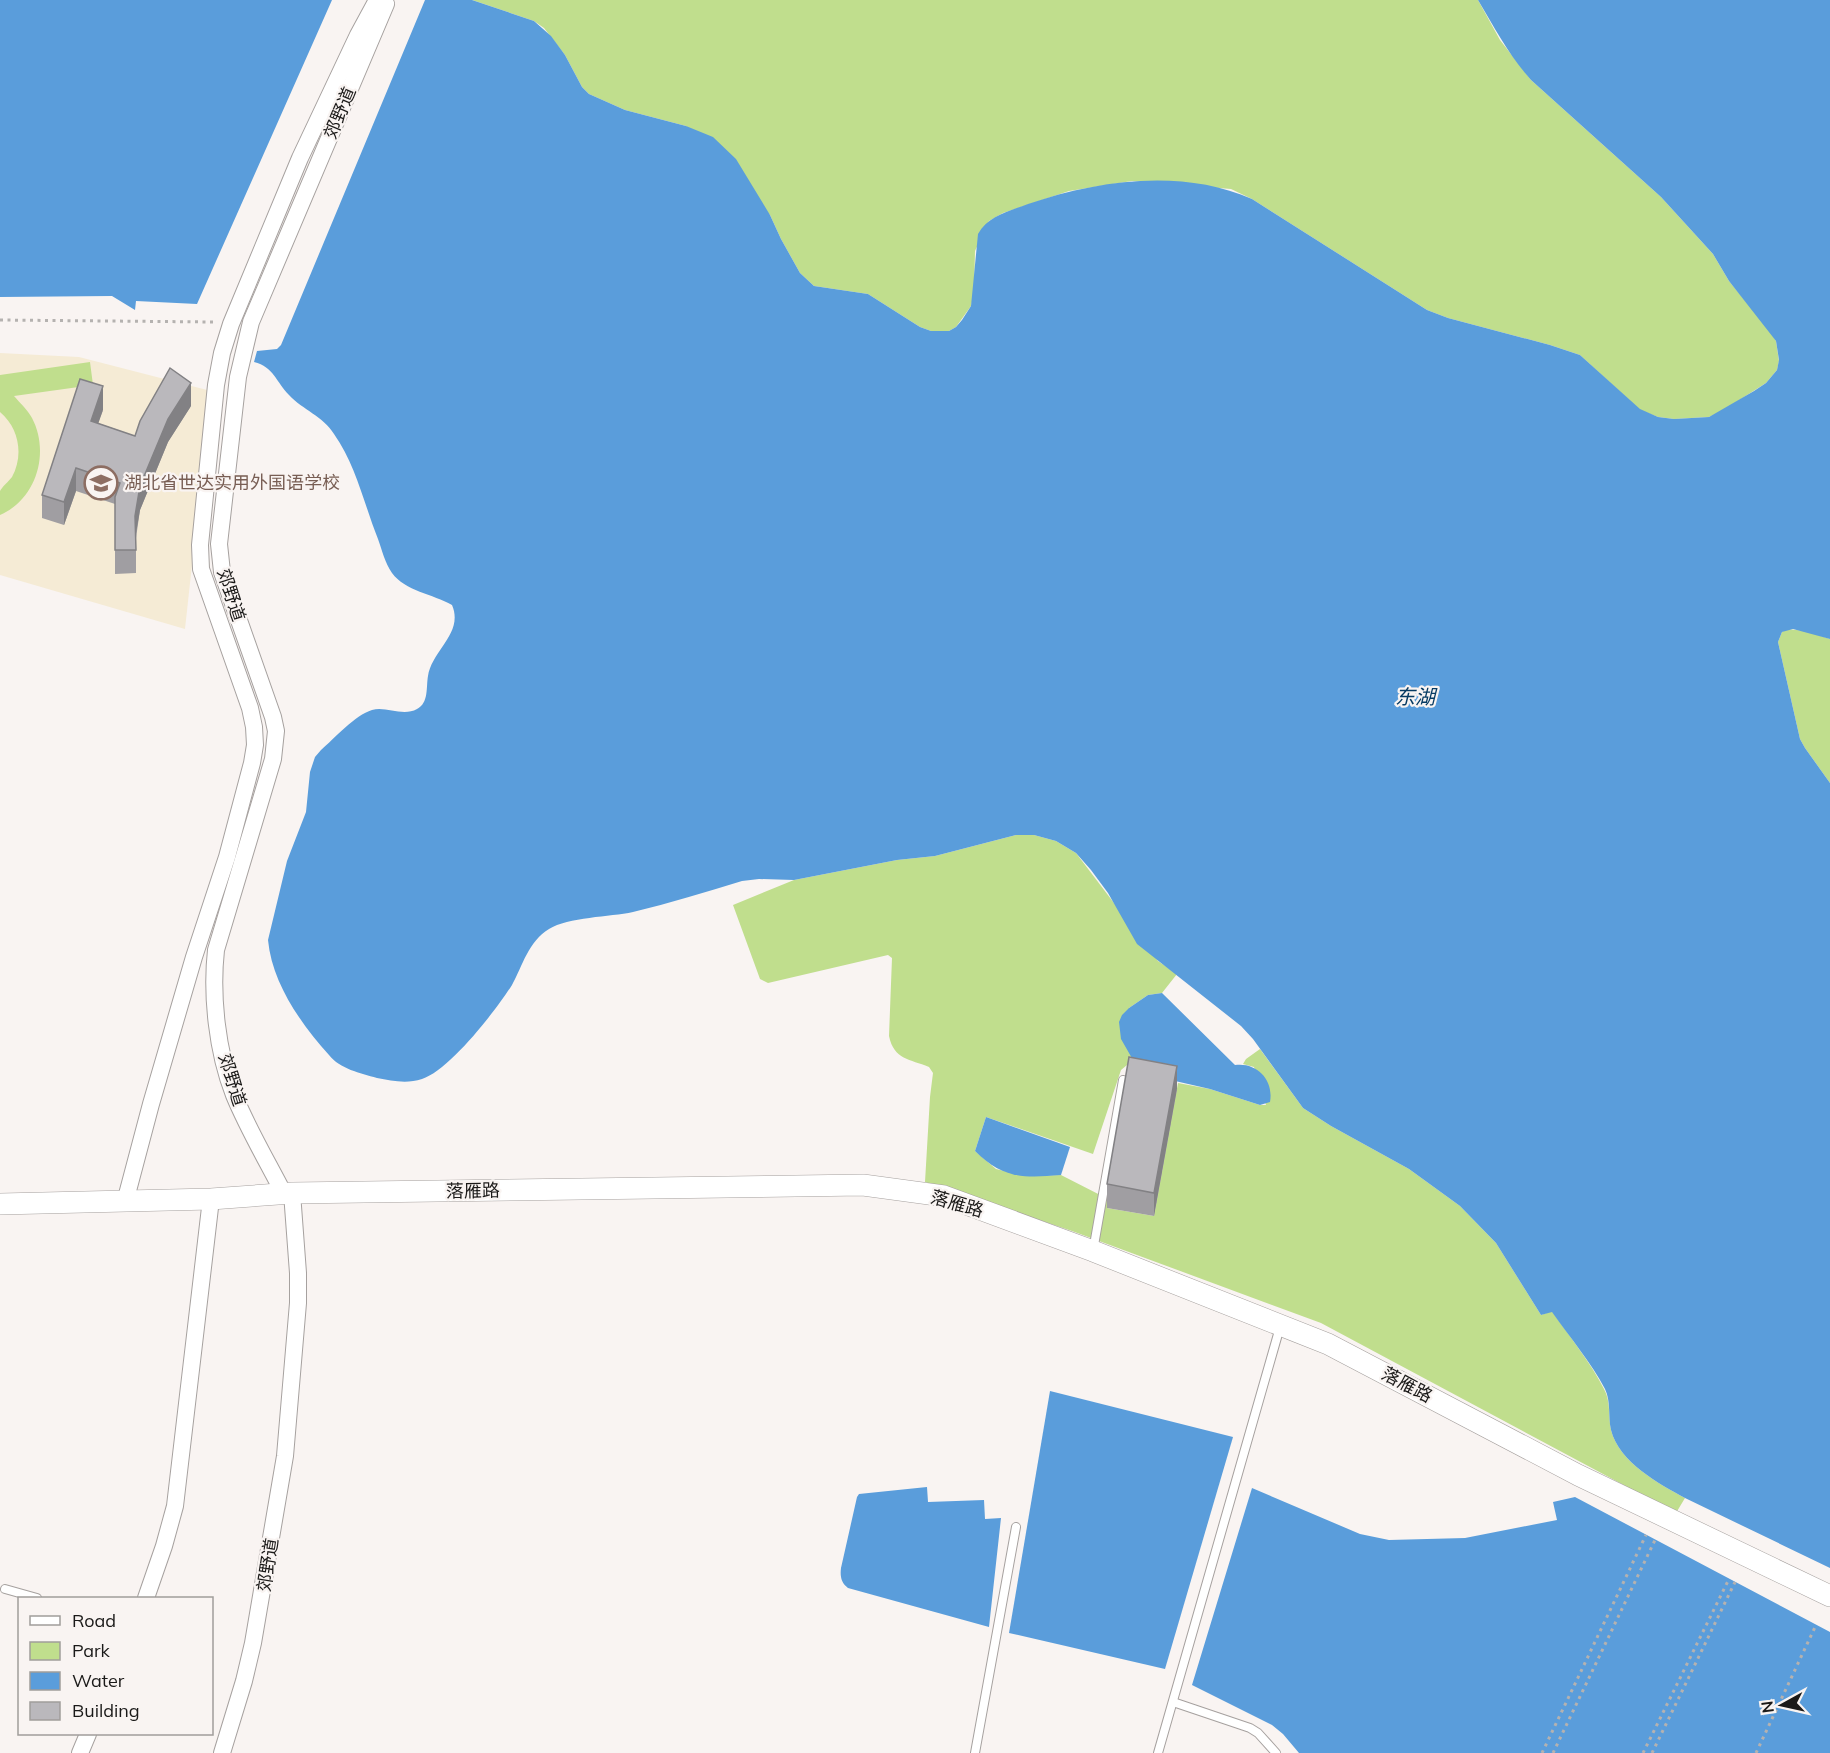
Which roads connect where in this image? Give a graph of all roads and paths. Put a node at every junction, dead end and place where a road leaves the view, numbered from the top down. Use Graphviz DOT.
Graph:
graph roads {
  1 [pos="379,0"];
  2 [pos="0,320"];
  3 [pos="231,324"];
  4 [pos="1123,1080"];
  5 [pos="288,1193"];
  6 [pos="211,1199"];
  7 [pos="125,1202"];
  8 [pos="0,1204"];
  9 [pos="1093,1251"];
  10 [pos="1281,1326"];
  11 [pos="1016,1527"];
  12 [pos="1646,1535"];
  13 [pos="1655,1540"];
  14 [pos="1728,1579"];
  15 [pos="1735,1582"];
  16 [pos="5,1589"];
  17 [pos="1830,1596"];
  18 [pos="31,1597"];
  19 [pos="147,1597"];
  20 [pos="1816,1625"];
  21 [pos="1173,1702"];
  22 [pos="88,1735"];
  23 [pos="80,1753"];
  24 [pos="222,1753"];
  25 [pos="975,1753"];
  26 [pos="1158,1753"];
  27 [pos="1276,1753"];
  28 [pos="1542,1753"];
  29 [pos="1553,1753"];
  30 [pos="1643,1753"];
  31 [pos="1652,1753"];
  32 [pos="1756,1753"];
  1 -- 3 [label="street"];
  1 -- 5 [label="street, 郊野道"];
  2 -- 3 [label="path"];
  3 -- 7 [label="street"];
  4 -- 9 [label="lane"];
  5 -- 6 [label="street, 落雁路"];
  5 -- 9 [label="street, 落雁路"];
  5 -- 24 [label="street, 郊野道"];
  6 -- 7 [label="street, 落雁路"];
  6 -- 19 [label="street"];
  7 -- 8 [label="street, 落雁路"];
  9 -- 10 [label="street, 落雁路"];
  10 -- 17 [label="street, 落雁路"];
  10 -- 21 [label="lane"];
  11 -- 25 [label="lane"];
  12 -- 28 [label="path"];
  13 -- 29 [label="path"];
  14 -- 30 [label="path"];
  15 -- 31 [label="path"];
  16 -- 18 [label="lane"];
  20 -- 32 [label="path"];
  21 -- 26 [label="lane"];
  21 -- 27 [label="lane"];
  22 -- 23 [label="street"];
}
